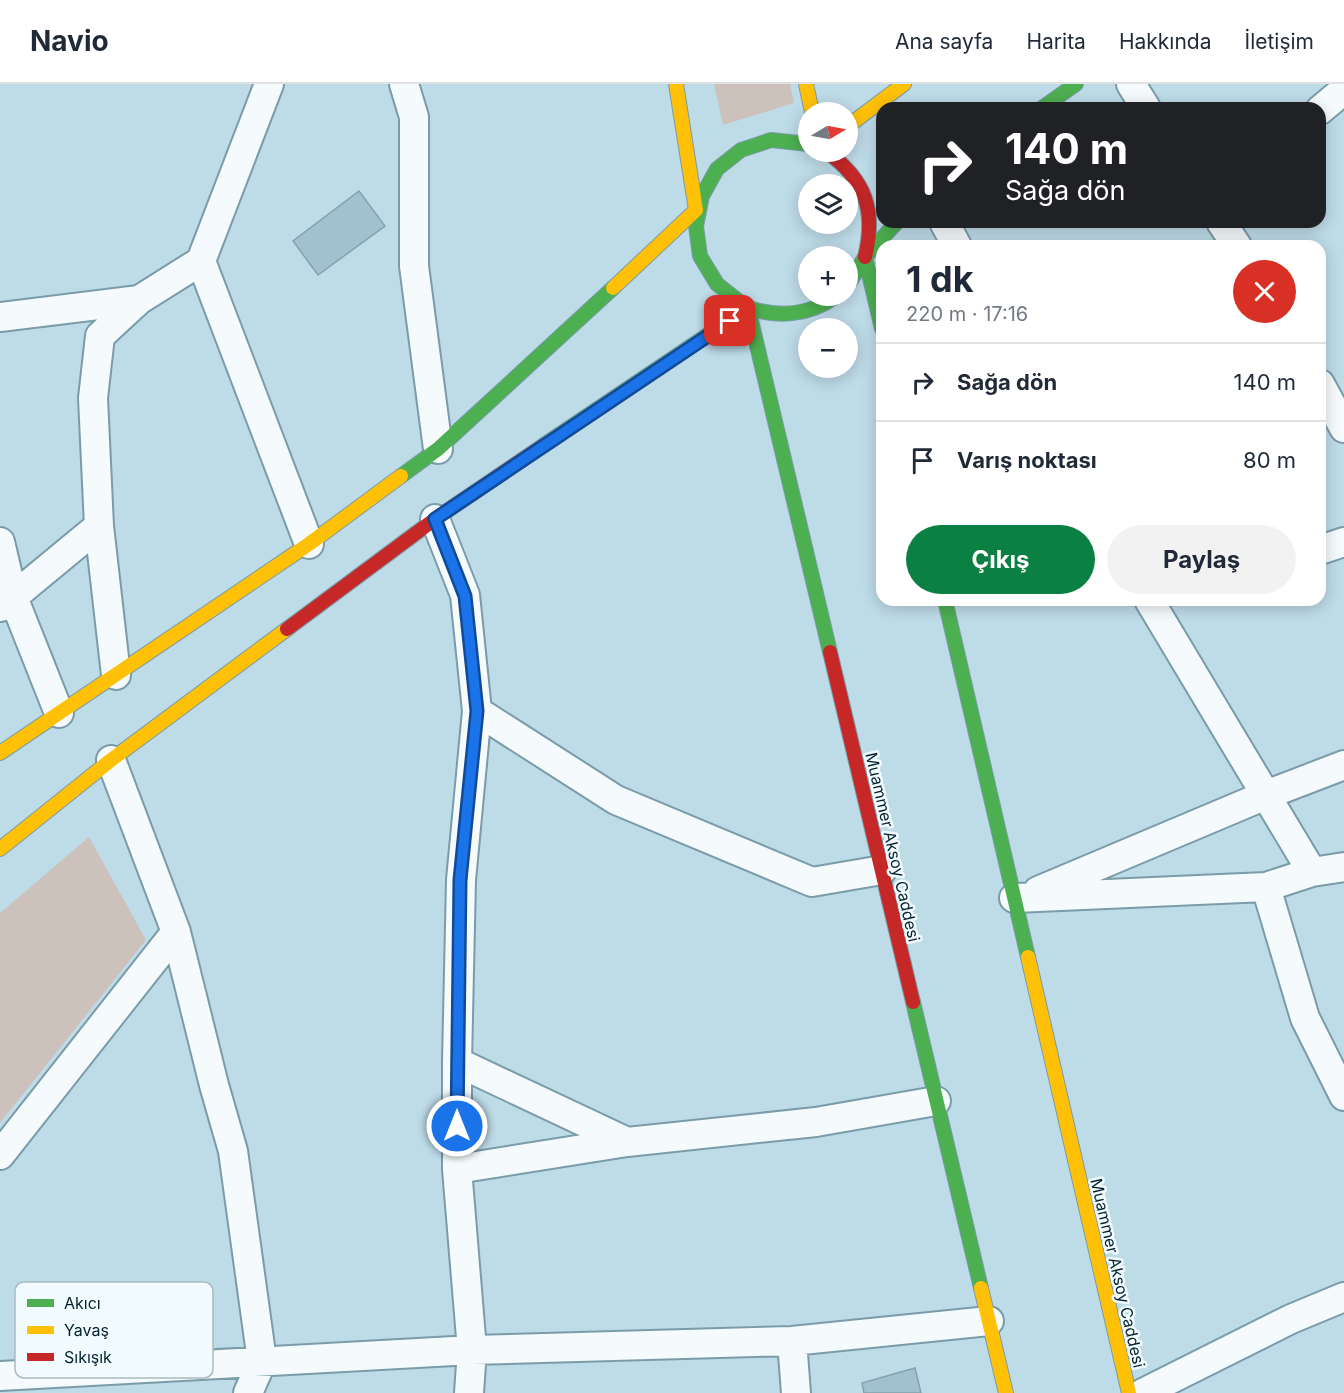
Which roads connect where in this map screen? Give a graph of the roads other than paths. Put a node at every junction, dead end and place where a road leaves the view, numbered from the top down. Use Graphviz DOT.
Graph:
graph roads {
  1 [pos="269,84"];
  2 [pos="404,84"];
  3 [pos="676,84"];
  4 [pos="806,84"];
  5 [pos="904,84"];
  6 [pos="1076,84"];
  7 [pos="1131,84"];
  8 [pos="1344,90"];
  9 [pos="810,102"];
  10 [pos="880,102"];
  11 [pos="1050,102"];
  12 [pos="1142,102"];
  13 [pos="876,105"];
  14 [pos="1326,106"];
  15 [pos="858,118"];
  16 [pos="798,140"];
  17 [pos="842,162"];
  18 [pos="696,210"];
  19 [pos="892,228"];
  20 [pos="881,240"];
  21 [pos="876,245"];
  22 [pos="865,257"];
  23 [pos="201,261"];
  24 [pos="858,270"];
  25 [pos="139,300"];
  26 [pos="876,304"];
  27 [pos="818,306"];
  28 [pos="748,308"];
  29 [pos="0,317"];
  30 [pos="1326,395"];
  31 [pos="1344,428"];
  32 [pos="438,448"];
  33 [pos="435,519"];
  34 [pos="99,526"];
  35 [pos="0,542"];
  36 [pos="1344,542"];
  37 [pos="309,544"];
  38 [pos="1326,548"];
  39 [pos="6,603"];
  40 [pos="946,606"];
  41 [pos="1161,606"];
  42 [pos="116,675"];
  43 [pos="477,711"];
  44 [pos="59,713"];
  45 [pos="0,753"];
  46 [pos="111,760"];
  47 [pos="1344,765"];
  48 [pos="1266,795"];
  49 [pos="0,849"];
  50 [pos="1344,867"];
  51 [pos="882,870"];
  52 [pos="1312,872"];
  53 [pos="1266,887"];
  54 [pos="1017,898"];
  55 [pos="176,932"];
  56 [pos="457,1062"];
  57 [pos="1344,1096"];
  58 [pos="936,1101"];
  59 [pos="627,1142"];
  60 [pos="0,1155"];
  61 [pos="457,1169"];
  62 [pos="1344,1297"];
  63 [pos="989,1321"];
  64 [pos="792,1341"];
  65 [pos="472,1350"];
  66 [pos="262,1361"];
  67 [pos="213,1364"];
  68 [pos="15,1375"];
  69 [pos="0,1376"];
  70 [pos="248,1393"];
  71 [pos="469,1393"];
  72 [pos="796,1393"];
  73 [pos="1006,1393"];
  74 [pos="1129,1393"];
  75 [pos="1143,1393"];
  1 -- 23 [label="street"];
  2 -- 32 [label="street"];
  3 -- 18 [label="main road"];
  4 -- 9 [label="main road"];
  5 -- 10 [label="main road"];
  6 -- 11 [label="main road"];
  7 -- 12 [label="street"];
  8 -- 14 [label="street"];
  13 -- 15 [label="main road"];
  16 -- 18 [label="main road"];
  17 -- 22 [label="main road"];
  18 -- 28 [label="main road"];
  18 -- 32 [label="main road"];
  19 -- 20 [label="main road"];
  21 -- 22 [label="main road"];
  22 -- 24 [label="main road"];
  22 -- 26 [label="main road"];
  23 -- 25 [label="street"];
  23 -- 37 [label="street"];
  25 -- 29 [label="street"];
  25 -- 34 [label="street"];
  27 -- 28 [label="main road"];
  28 -- 33 [label="main road"];
  28 -- 51 [label="main road, Muammer Aksoy Caddesi"];
  30 -- 31 [label="street"];
  32 -- 37 [label="main road"];
  33 -- 43 [label="street"];
  33 -- 46 [label="main road"];
  34 -- 39 [label="street"];
  34 -- 42 [label="street"];
  35 -- 39 [label="street"];
  36 -- 38 [label="street"];
  37 -- 42 [label="main road"];
  39 -- 44 [label="street"];
  40 -- 54 [label="main road, Muammer Aksoy Caddesi"];
  41 -- 48 [label="street"];
  42 -- 44 [label="main road"];
  43 -- 51 [label="street"];
  43 -- 56 [label="street"];
  44 -- 45 [label="main road"];
  46 -- 49 [label="main road"];
  46 -- 55 [label="street"];
  47 -- 48 [label="street"];
  48 -- 52 [label="street"];
  48 -- 54 [label="street"];
  50 -- 52 [label="street"];
  51 -- 58 [label="main road, Muammer Aksoy Caddesi"];
  52 -- 53 [label="street"];
  53 -- 54 [label="street"];
  53 -- 57 [label="street"];
  54 -- 74 [label="main road, Muammer Aksoy Caddesi"];
  55 -- 60 [label="street"];
  55 -- 66 [label="street"];
  56 -- 59 [label="street"];
  56 -- 61 [label="street"];
  58 -- 59 [label="street"];
  58 -- 63 [label="main road, Muammer Aksoy Caddesi"];
  59 -- 61 [label="street"];
  61 -- 65 [label="street"];
  62 -- 75 [label="street"];
  63 -- 64 [label="street"];
  63 -- 73 [label="main road, Muammer Aksoy Caddesi"];
  64 -- 65 [label="street"];
  64 -- 72 [label="street"];
  65 -- 66 [label="street"];
  65 -- 71 [label="street"];
  66 -- 67 [label="street"];
  66 -- 70 [label="street"];
  68 -- 69 [label="street"];
}
